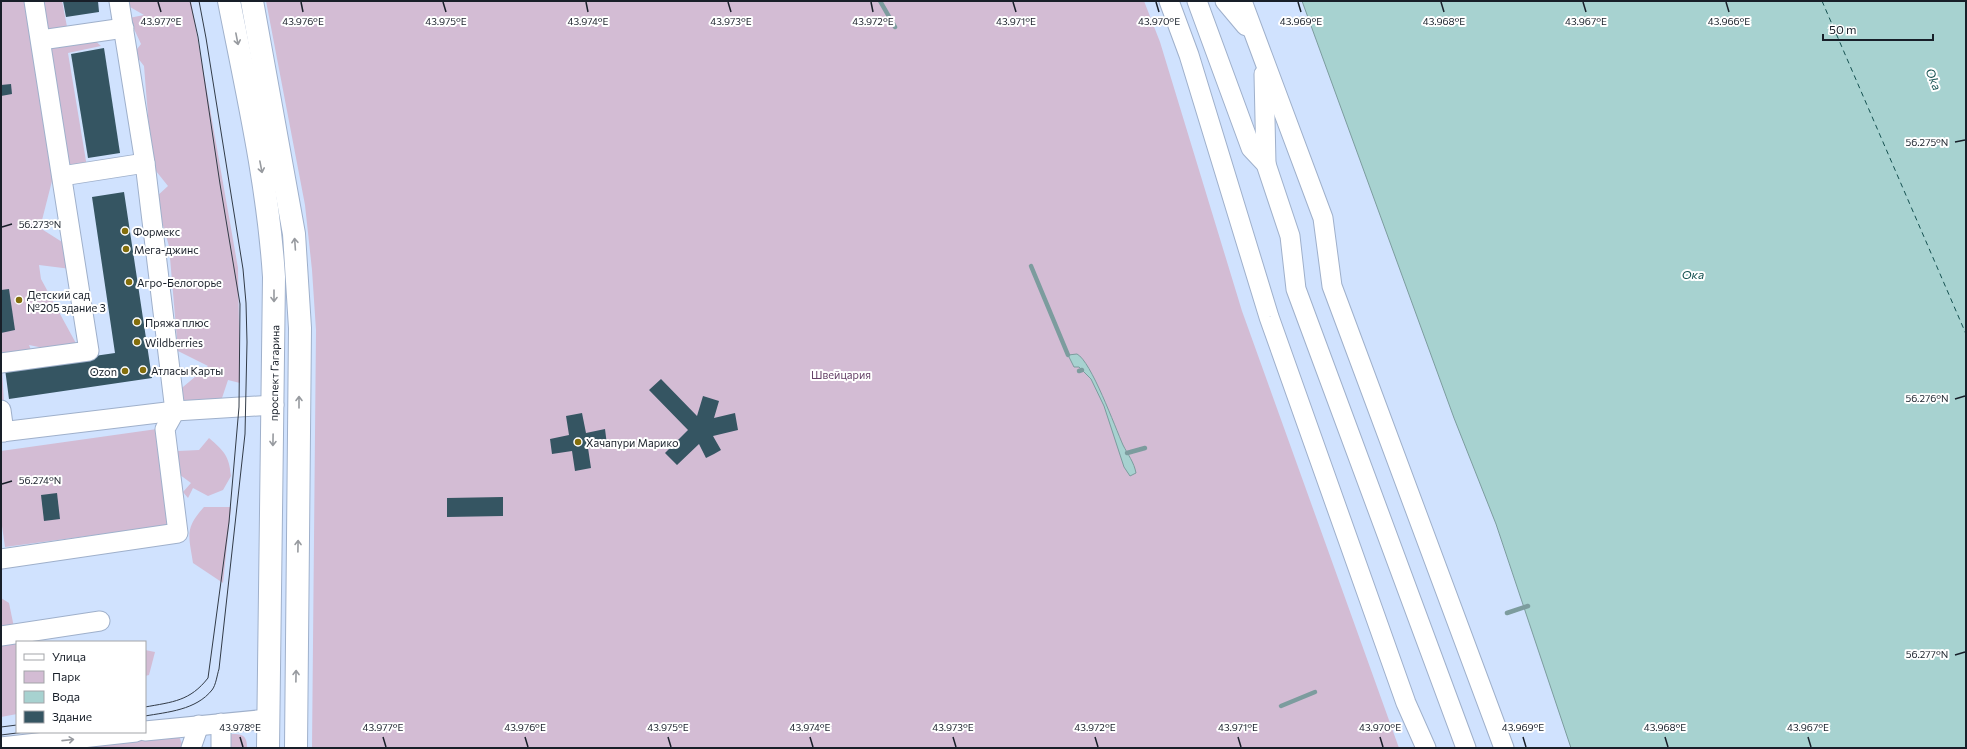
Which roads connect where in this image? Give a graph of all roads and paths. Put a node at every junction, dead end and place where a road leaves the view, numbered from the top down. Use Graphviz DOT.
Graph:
graph roads {
  1 [pos="34,1"];
  2 [pos="119,1"];
  3 [pos="229,1"];
  4 [pos="252,1"];
  5 [pos="1169,1"];
  6 [pos="1197,1"];
  7 [pos="1225,1"];
  8 [pos="1242,1"];
  9 [pos="124,28"];
  10 [pos="1256,38"];
  11 [pos="41,40"];
  12 [pos="1264,60"];
  13 [pos="145,163"];
  14 [pos="1266,164"];
  15 [pos="62,176"];
  16 [pos="1,364"];
  17 [pos="274,405"];
  18 [pos="1,410"];
  19 [pos="175,411"];
  20 [pos="2,432"];
  21 [pos="1,559"];
  22 [pos="100,621"];
  23 [pos="1,636"];
  24 [pos="268,719"];
  25 [pos="221,723"];
  26 [pos="199,725"];
  27 [pos="146,731"];
  28 [pos="127,733"];
  29 [pos="1,747"];
  30 [pos="191,748"];
  31 [pos="221,748"];
  32 [pos="268,748"];
  33 [pos="296,748"];
  34 [pos="1426,748"];
  35 [pos="1466,748"];
  36 [pos="1504,748"];
  1 -- 11 [label="street"];
  2 -- 9 [label="street"];
  3 -- 17 [label="main road, проспект Гагарина, one-way"];
  33 -- 4 [label="main road, one-way"];
  5 -- 34 [label="street"];
  6 -- 14 [label="street"];
  7 -- 10 [label="street"];
  8 -- 10 [label="street"];
  9 -- 11 [label="street"];
  9 -- 13 [label="street"];
  10 -- 12 [label="street"];
  11 -- 15 [label="street"];
  12 -- 14 [label="street"];
  12 -- 36 [label="street"];
  13 -- 15 [label="street"];
  13 -- 19 [label="street"];
  14 -- 35 [label="street"];
  15 -- 16 [label="street"];
  17 -- 19 [label="street"];
  17 -- 24 [label="main road, проспект Гагарина, one-way"];
  18 -- 20 [label="street"];
  19 -- 20 [label="street"];
  19 -- 21 [label="street"];
  22 -- 23 [label="street"];
  24 -- 25 [label="street"];
  24 -- 32 [label="main road, проспект Гагарина"];
  25 -- 26 [label="street"];
  25 -- 31 [label="street"];
  26 -- 27 [label="street"];
  26 -- 30 [label="street"];
  29 -- 28 [label="street, one-way"];
}
